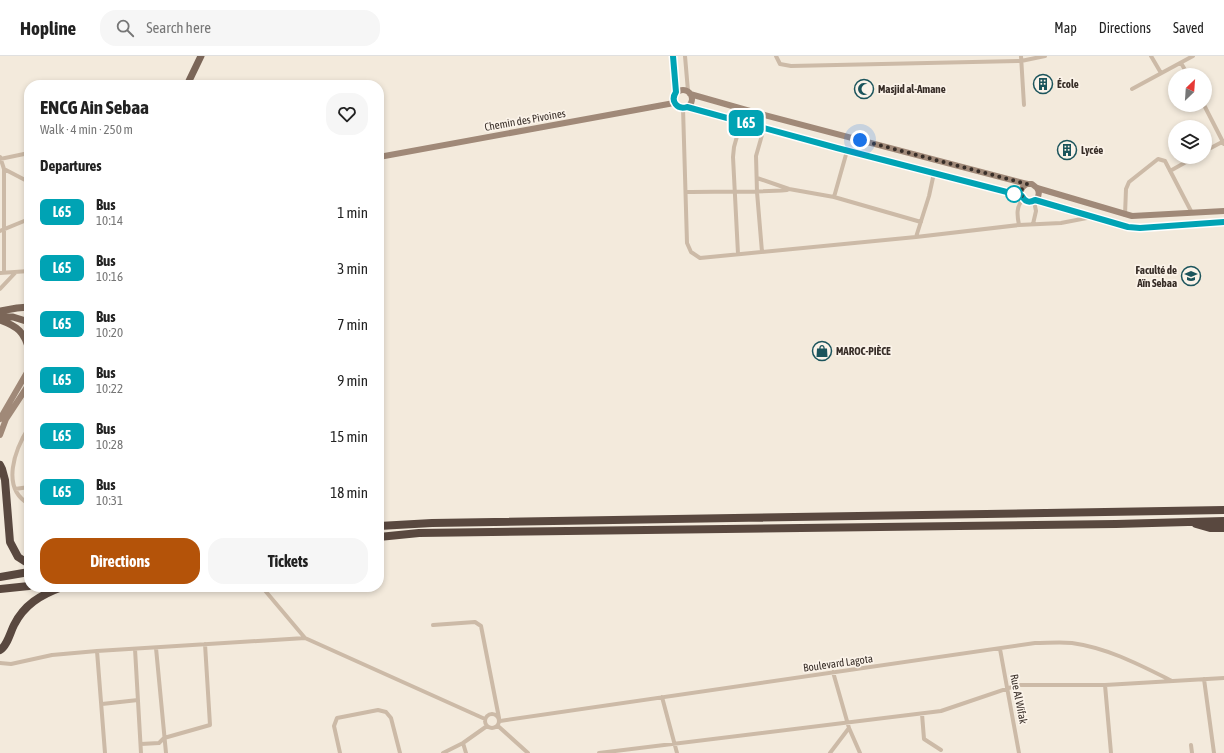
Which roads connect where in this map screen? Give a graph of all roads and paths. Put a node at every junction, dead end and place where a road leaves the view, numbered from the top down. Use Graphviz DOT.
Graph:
graph roads {
  1 [pos="201,56"];
  2 [pos="673,56"];
  3 [pos="685,56"];
  4 [pos="776,56"];
  5 [pos="1045,56"];
  6 [pos="1151,56"];
  7 [pos="1193,56"];
  8 [pos="1021,58"];
  9 [pos="1181,62"];
  10 [pos="1184,68"];
  11 [pos="1161,73"];
  12 [pos="189,80"];
  13 [pos="1132,89"];
  14 [pos="676,92"];
  15 [pos="689,92"];
  16 [pos="674,103"];
  17 [pos="1024,105"];
  18 [pos="685,107"];
  19 [pos="1208,112"];
  20 [pos="741,122"];
  21 [pos="764,128"];
  22 [pos="1224,142"];
  23 [pos="1212,148"];
  24 [pos="848,151"];
  25 [pos="24,154"];
  26 [pos="384,156"];
  27 [pos="0,158"];
  28 [pos="1182,164"];
  29 [pos="4,169"];
  30 [pos="1170,171"];
  31 [pos="934,173"];
  32 [pos="757,178"];
  33 [pos="24,179"];
  34 [pos="1027,184"];
  35 [pos="1037,188"];
  36 [pos="789,189"];
  37 [pos="734,191"];
  38 [pos="686,192"];
  39 [pos="757,192"];
  40 [pos="834,197"];
  41 [pos="1023,198"];
  42 [pos="1035,201"];
  43 [pos="1224,211"];
  44 [pos="1192,213"];
  45 [pos="1125,215"];
  46 [pos="1092,217"];
  47 [pos="24,221"];
  48 [pos="921,222"];
  49 [pos="1224,222"];
  50 [pos="1033,224"];
  51 [pos="1019,225"];
  52 [pos="2,231"];
  53 [pos="916,237"];
  54 [pos="762,252"];
  55 [pos="738,254"];
  56 [pos="24,272"];
  57 [pos="2,273"];
  58 [pos="15,273"];
  59 [pos="0,288"];
  60 [pos="24,307"];
  61 [pos="0,311"];
  62 [pos="0,318"];
  63 [pos="24,320"];
  64 [pos="24,335"];
  65 [pos="24,378"];
  66 [pos="24,394"];
  67 [pos="0,419"];
  68 [pos="0,435"];
  69 [pos="24,436"];
  70 [pos="0,465"];
  71 [pos="24,488"];
  72 [pos="15,489"];
  73 [pos="24,501"];
  74 [pos="1224,506"];
  75 [pos="1195,510"];
  76 [pos="1224,510"];
  77 [pos="1224,521"];
  78 [pos="1192,522"];
  79 [pos="384,526"];
  80 [pos="1224,528"];
  81 [pos="384,536"];
  82 [pos="24,561"];
  83 [pos="24,573"];
  84 [pos="0,577"];
  85 [pos="24,587"];
  86 [pos="0,589"];
  87 [pos="48,592"];
  88 [pos="266,592"];
  89 [pos="433,625"];
  90 [pos="305,638"];
  91 [pos="205,644"];
  92 [pos="156,648"];
  93 [pos="135,649"];
  94 [pos="1000,649"];
  95 [pos="0,650"];
  96 [pos="97,651"];
  97 [pos="0,663"];
  98 [pos="833,672"];
  99 [pos="1224,678"];
  100 [pos="1204,679"];
  101 [pos="1172,681"];
  102 [pos="1105,685"];
  103 [pos="1008,688"];
  104 [pos="662,697"];
  105 [pos="138,700"];
  106 [pos="102,704"];
  107 [pos="922,714"];
  108 [pos="485,719"];
  109 [pos="499,719"];
  110 [pos="848,722"];
  111 [pos="487,726"];
  112 [pos="498,726"];
  113 [pos="849,728"];
  114 [pos="164,738"];
  115 [pos="463,743"];
  116 [pos="141,744"];
  117 [pos="674,744"];
  118 [pos="1191,745"];
  119 [pos="941,750"];
  120 [pos="105,753"];
  121 [pos="141,753"];
  122 [pos="166,753"];
  123 [pos="340,753"];
  124 [pos="400,753"];
  125 [pos="443,753"];
  126 [pos="466,753"];
  127 [pos="528,753"];
  128 [pos="599,753"];
  129 [pos="677,753"];
  130 [pos="830,753"];
  131 [pos="860,753"];
  132 [pos="1019,753"];
  133 [pos="1111,753"];
  134 [pos="1192,753"];
  135 [pos="1214,753"];
  1 -- 12 [label="main road"];
  2 -- 14 [label="street"];
  3 -- 15 [label="street"];
  4 -- 8 [label="street"];
  5 -- 8 [label="street"];
  6 -- 11 [label="street"];
  7 -- 9 [label="street"];
  8 -- 17 [label="street"];
  9 -- 10 [label="street"];
  9 -- 11 [label="street"];
  11 -- 13 [label="street"];
  14 -- 15 [label="street"];
  14 -- 16 [label="street"];
  15 -- 18 [label="street"];
  15 -- 34 [label="street"];
  16 -- 18 [label="street"];
  16 -- 26 [label="street, Chemin des Pivoines"];
  18 -- 20 [label="street"];
  18 -- 38 [label="street"];
  19 -- 22 [label="street"];
  20 -- 21 [label="street"];
  20 -- 37 [label="street"];
  21 -- 24 [label="street"];
  21 -- 32 [label="street"];
  22 -- 23 [label="street"];
  24 -- 31 [label="street"];
  24 -- 40 [label="street"];
  25 -- 27 [label="street"];
  27 -- 29 [label="street"];
  28 -- 30 [label="street"];
  29 -- 33 [label="street"];
  29 -- 52 [label="street"];
  30 -- 44 [label="street"];
  30 -- 45 [label="street"];
  31 -- 41 [label="street"];
  31 -- 48 [label="street"];
  32 -- 36 [label="street"];
  32 -- 39 [label="street"];
  34 -- 35 [label="street"];
  34 -- 41 [label="street"];
  35 -- 42 [label="street"];
  35 -- 45 [label="street"];
  36 -- 39 [label="street"];
  36 -- 40 [label="street"];
  37 -- 38 [label="street"];
  37 -- 39 [label="street"];
  37 -- 55 [label="street"];
  38 -- 55 [label="street"];
  39 -- 54 [label="street"];
  40 -- 48 [label="street"];
  41 -- 42 [label="street"];
  41 -- 51 [label="street"];
  42 -- 46 [label="street"];
  42 -- 50 [label="street"];
  43 -- 44 [label="street"];
  44 -- 45 [label="street"];
  46 -- 49 [label="street"];
  46 -- 50 [label="street"];
  47 -- 52 [label="street"];
  48 -- 53 [label="street"];
  50 -- 51 [label="street"];
  51 -- 53 [label="street"];
  52 -- 57 [label="street"];
  53 -- 54 [label="street"];
  54 -- 55 [label="street"];
  56 -- 58 [label="street"];
  57 -- 58 [label="street"];
  58 -- 59 [label="street"];
  60 -- 61 [label="main road"];
  62 -- 63 [label="main road"];
  62 -- 64 [label="main road"];
  65 -- 67 [label="street"];
  66 -- 68 [label="street"];
  69 -- 72 [label="street"];
  70 -- 82 [label="highway"];
  71 -- 72 [label="street"];
  72 -- 73 [label="street"];
  74 -- 75 [label="highway"];
  75 -- 76 [label="highway"];
  75 -- 79 [label="highway"];
  77 -- 78 [label="highway"];
  78 -- 80 [label="highway"];
  78 -- 81 [label="highway"];
  83 -- 84 [label="highway"];
  85 -- 86 [label="highway"];
  87 -- 95 [label="highway"];
  88 -- 90 [label="street"];
  89 -- 109 [label="street"];
  90 -- 91 [label="street"];
  90 -- 108 [label="street"];
  91 -- 92 [label="street"];
  91 -- 114 [label="street"];
  92 -- 93 [label="street"];
  92 -- 114 [label="street"];
  93 -- 96 [label="street"];
  93 -- 105 [label="street"];
  94 -- 98 [label="street, Boulevard Lagota"];
  94 -- 101 [label="street, Boulevard Lagota"];
  94 -- 103 [label="street, Rue Al Wifak"];
  96 -- 97 [label="street"];
  96 -- 106 [label="street"];
  98 -- 104 [label="street, Boulevard Lagota"];
  98 -- 110 [label="street"];
  99 -- 100 [label="street"];
  100 -- 101 [label="street"];
  100 -- 135 [label="street"];
  101 -- 102 [label="street"];
  102 -- 103 [label="street"];
  102 -- 133 [label="street"];
  103 -- 107 [label="street"];
  103 -- 132 [label="street, Rue Al Wifak"];
  104 -- 109 [label="street, Boulevard Lagota"];
  104 -- 117 [label="street"];
  105 -- 106 [label="street"];
  105 -- 116 [label="street"];
  106 -- 120 [label="street"];
  107 -- 110 [label="street"];
  107 -- 119 [label="street"];
  108 -- 109 [label="street"];
  108 -- 111 [label="street"];
  109 -- 112 [label="street"];
  110 -- 113 [label="street"];
  110 -- 117 [label="street"];
  111 -- 112 [label="street"];
  111 -- 115 [label="street"];
  112 -- 127 [label="street"];
  113 -- 130 [label="street"];
  113 -- 131 [label="street"];
  114 -- 116 [label="street"];
  114 -- 122 [label="street"];
  115 -- 125 [label="street"];
  115 -- 126 [label="street"];
  116 -- 121 [label="street"];
  117 -- 128 [label="street"];
  117 -- 129 [label="street"];
  118 -- 134 [label="street"];
  123 -- 124 [label="street"];
}
